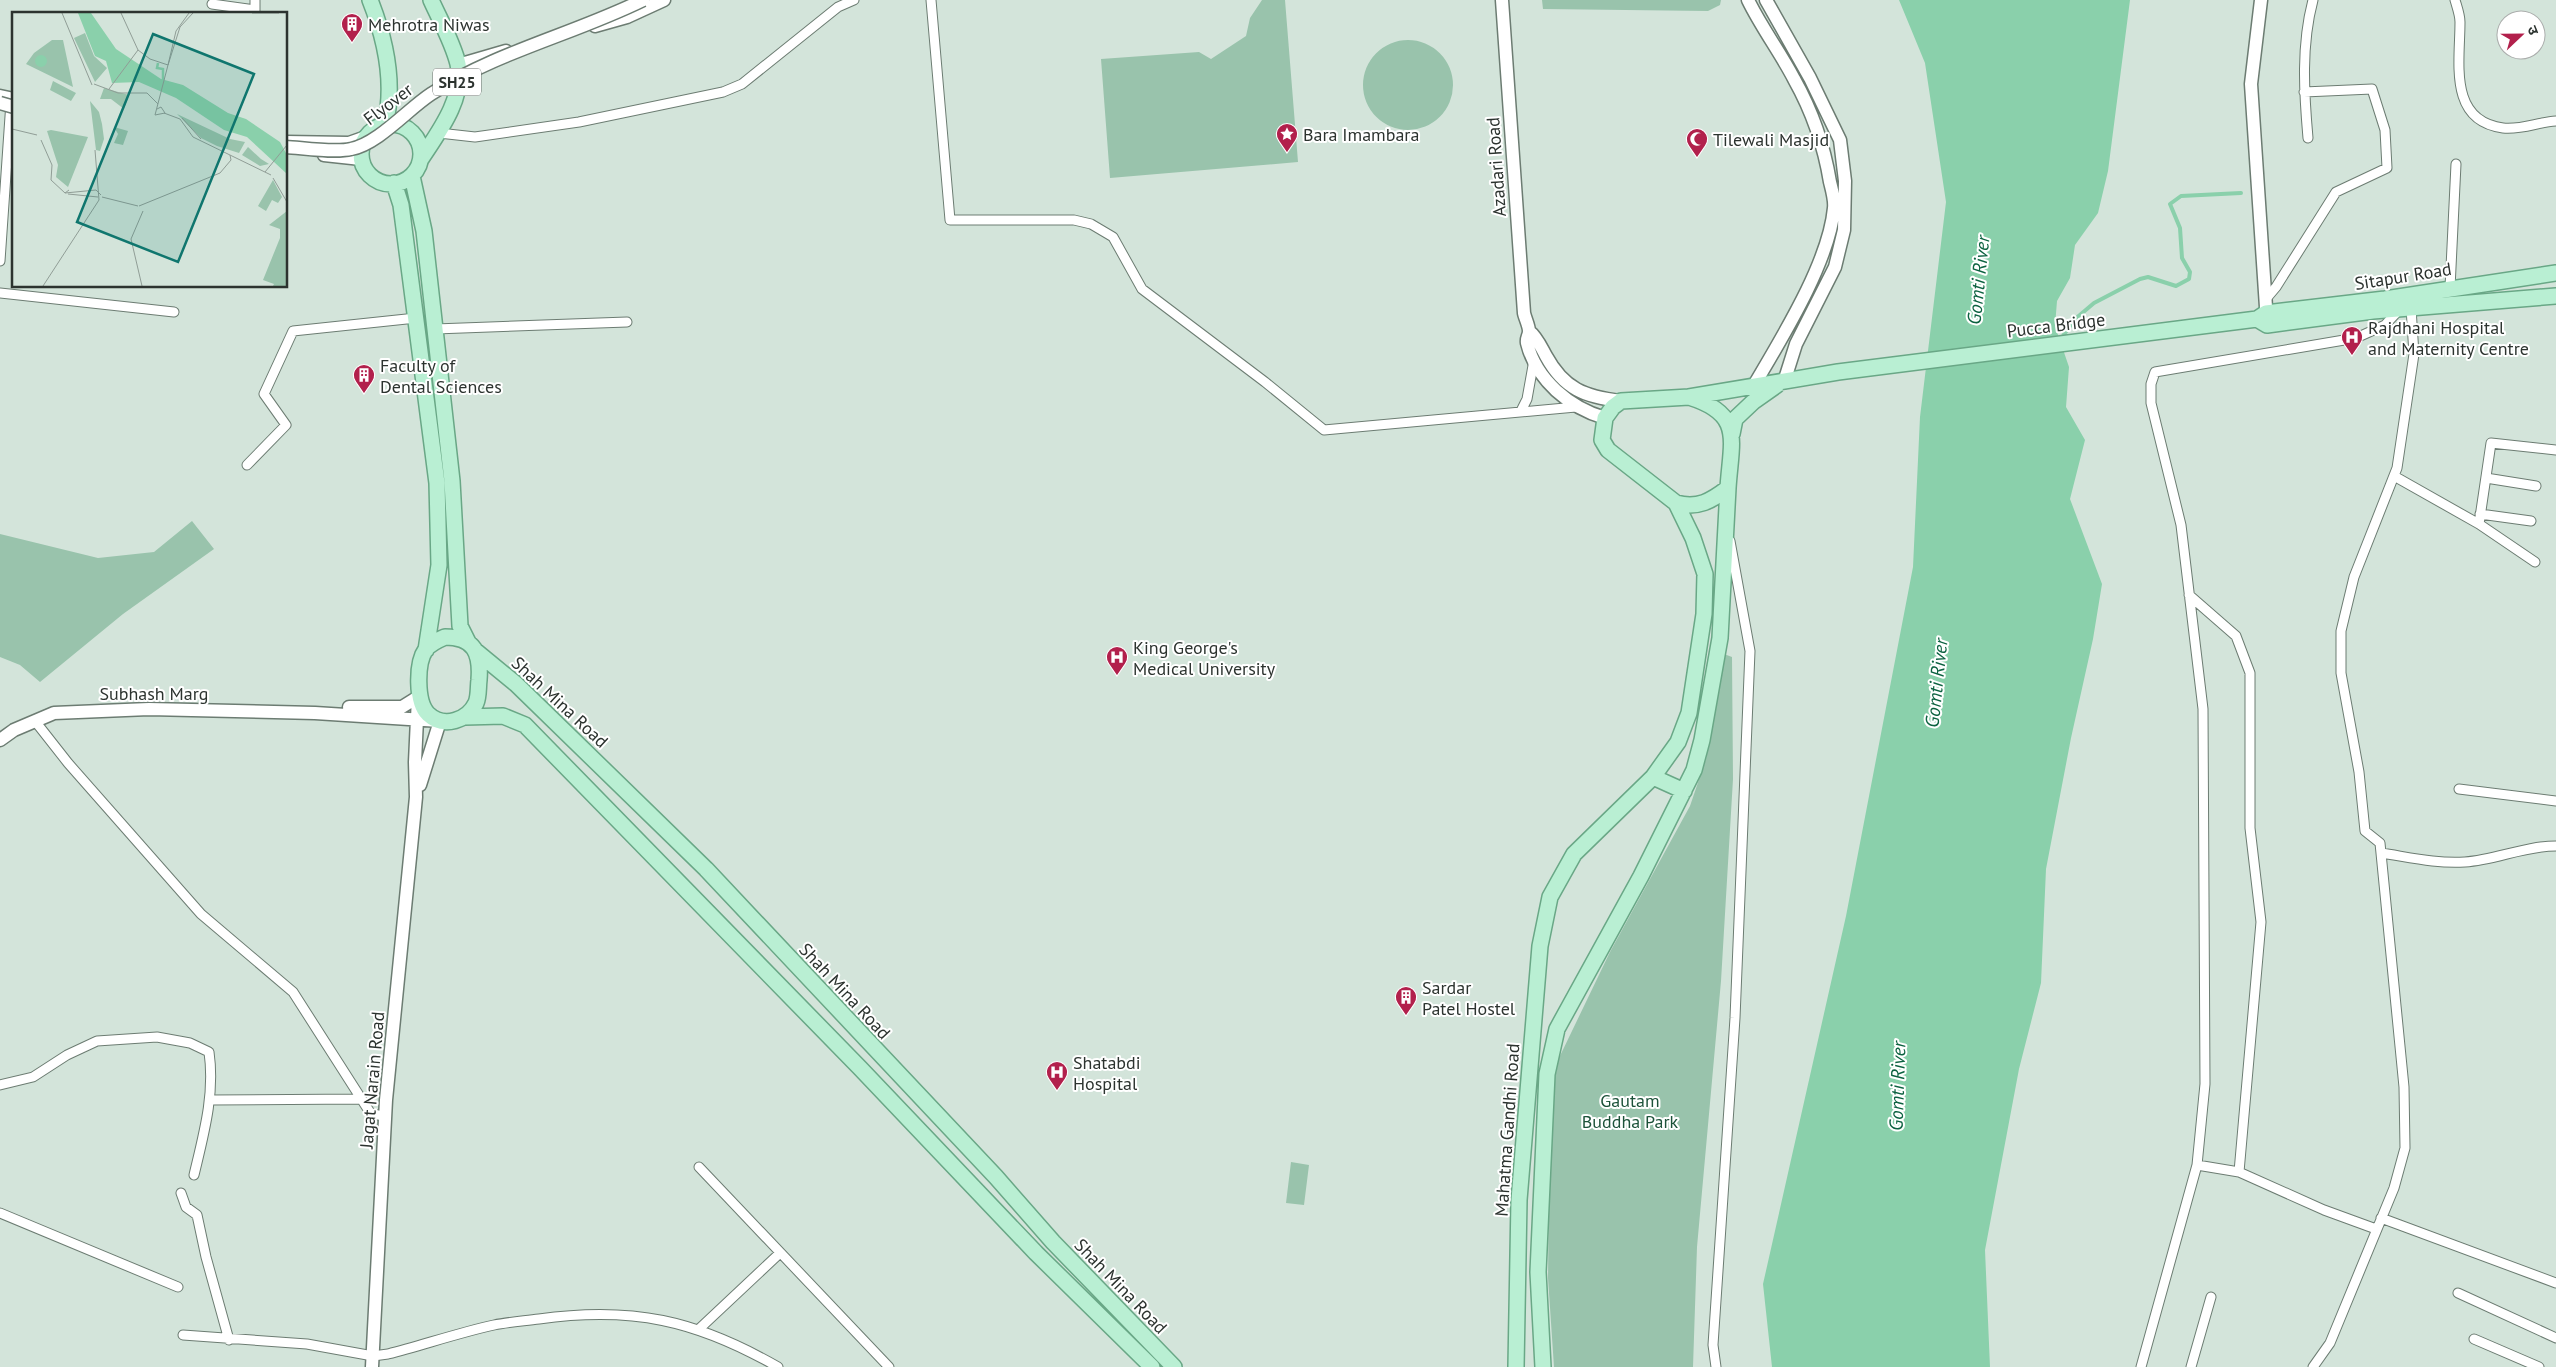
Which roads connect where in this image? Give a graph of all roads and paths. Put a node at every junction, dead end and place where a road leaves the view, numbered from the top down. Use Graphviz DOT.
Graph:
graph roads {
  1 [pos="255,0"];
  2 [pos="370,0"];
  3 [pos="431,0"];
  4 [pos="643,0"];
  5 [pos="664,0"];
  6 [pos="854,0"];
  7 [pos="931,0"];
  8 [pos="1502,0"];
  9 [pos="1748,0"];
  10 [pos="2261,0"];
  11 [pos="2313,0"];
  12 [pos="2455,0"];
  13 [pos="212,4"];
  14 [pos="1769,6"];
  15 [pos="255,12"];
  16 [pos="1758,19"];
  17 [pos="458,65"];
  18 [pos="2304,92"];
  19 [pos="8,105"];
  20 [pos="2556,121"];
  21 [pos="386,125"];
  22 [pos="439,133"];
  23 [pos="366,137"];
  24 [pos="2308,138"];
  25 [pos="288,142"];
  26 [pos="288,147"];
  27 [pos="288,153"];
  28 [pos="421,159"];
  29 [pos="361,160"];
  30 [pos="2456,164"];
  31 [pos="412,176"];
  32 [pos="394,183"];
  33 [pos="0,261"];
  34 [pos="2556,274"];
  35 [pos="2450,288"];
  36 [pos="0,293"];
  37 [pos="2556,296"];
  38 [pos="2406,309"];
  39 [pos="174,312"];
  40 [pos="2264,314"];
  41 [pos="416,318"];
  42 [pos="627,322"];
  43 [pos="435,329"];
  44 [pos="1529,331"];
  45 [pos="2130,335"];
  46 [pos="1534,359"];
  47 [pos="1782,383"];
  48 [pos="1753,387"];
  49 [pos="1689,396"];
  50 [pos="1621,401"];
  51 [pos="1576,407"];
  52 [pos="1521,411"];
  53 [pos="1605,418"];
  54 [pos="446,427"];
  55 [pos="430,430"];
  56 [pos="1732,435"];
  57 [pos="2556,450"];
  58 [pos="247,465"];
  59 [pos="2394,476"];
  60 [pos="2486,478"];
  61 [pos="2536,486"];
  62 [pos="1728,488"];
  63 [pos="1676,503"];
  64 [pos="2480,514"];
  65 [pos="2531,521"];
  66 [pos="1727,523"];
  67 [pos="2479,524"];
  68 [pos="2535,562"];
  69 [pos="2189,595"];
  70 [pos="472,647"];
  71 [pos="426,650"];
  72 [pos="418,697"];
  73 [pos="315,713"];
  74 [pos="465,717"];
  75 [pos="418,720"];
  76 [pos="35,721"];
  77 [pos="440,721"];
  78 [pos="0,740"];
  79 [pos="1653,777"];
  80 [pos="2459,789"];
  81 [pos="1684,791"];
  82 [pos="416,797"];
  83 [pos="2556,801"];
  84 [pos="644,809"];
  85 [pos="627,829"];
  86 [pos="2556,846"];
  87 [pos="2381,853"];
  88 [pos="796,966"];
  89 [pos="779,985"];
  90 [pos="1533,1026"];
  91 [pos="1557,1029"];
  92 [pos="876,1052"];
  93 [pos="860,1068"];
  94 [pos="0,1085"];
  95 [pos="361,1099"];
  96 [pos="210,1100"];
  97 [pos="385,1116"];
  98 [pos="2197,1165"];
  99 [pos="699,1167"];
  100 [pos="2239,1172"];
  101 [pos="194,1174"];
  102 [pos="1002,1184"];
  103 [pos="181,1193"];
  104 [pos="986,1199"];
  105 [pos="0,1213"];
  106 [pos="2381,1218"];
  107 [pos="2376,1229"];
  108 [pos="780,1253"];
  109 [pos="2556,1283"];
  110 [pos="178,1287"];
  111 [pos="2458,1294"];
  112 [pos="2211,1297"];
  113 [pos="698,1330"];
  114 [pos="183,1335"];
  115 [pos="2556,1338"];
  116 [pos="2474,1339"];
  117 [pos="230,1340"];
  118 [pos="373,1361"];
  119 [pos="778,1367"];
  120 [pos="889,1367"];
  121 [pos="1152,1367"];
  122 [pos="1174,1367"];
  123 [pos="1516,1367"];
  124 [pos="1543,1367"];
  125 [pos="1716,1367"];
  126 [pos="2142,1367"];
  127 [pos="2191,1367"];
  128 [pos="2313,1367"];
  129 [pos="2539,1367"];
  1 -- 15 [label="street"];
  2 -- 21 [label="main road"];
  3 -- 17 [label="main road, SH25"];
  4 -- 26 [label="main road, Flyover, bridge"];
  5 -- 17 [label="main road"];
  6 -- 22 [label="street"];
  7 -- 52 [label="street"];
  8 -- 44 [label="main road, Azadari Road"];
  9 -- 16 [label="main road"];
  10 -- 40 [label="main road"];
  11 -- 18 [label="street"];
  12 -- 20 [label="street"];
  13 -- 15 [label="street"];
  14 -- 16 [label="main road"];
  14 -- 47 [label="main road"];
  16 -- 48 [label="main road"];
  17 -- 22 [label="main road, SH25"];
  18 -- 24 [label="street"];
  18 -- 40 [label="street"];
  19 -- 33 [label="street"];
  21 -- 23 [label="main road"];
  21 -- 28 [label="main road"];
  22 -- 28 [label="main road, SH25"];
  23 -- 25 [label="main road"];
  23 -- 29 [label="main road"];
  27 -- 29 [label="main road"];
  28 -- 31 [label="main road"];
  29 -- 32 [label="main road"];
  30 -- 35 [label="street"];
  31 -- 32 [label="main road"];
  31 -- 43 [label="main road"];
  32 -- 41 [label="main road"];
  34 -- 35 [label="main road, Sitapur Road"];
  35 -- 40 [label="main road, Sitapur Road"];
  36 -- 39 [label="street"];
  37 -- 38 [label="main road, Sitapur Road"];
  38 -- 40 [label="main road, Sitapur Road"];
  38 -- 59 [label="street"];
  38 -- 69 [label="street"];
  40 -- 45 [label="main road, Sitapur Road"];
  41 -- 55 [label="main road"];
  41 -- 58 [label="street"];
  42 -- 43 [label="street"];
  43 -- 54 [label="main road"];
  44 -- 46 [label="main road, Azadari Road"];
  44 -- 50 [label="main road"];
  45 -- 47 [label="main road, Pucca Bridge"];
  46 -- 51 [label="main road"];
  46 -- 52 [label="street"];
  47 -- 48 [label="main road"];
  47 -- 56 [label="main road"];
  48 -- 49 [label="main road"];
  49 -- 50 [label="main road"];
  49 -- 56 [label="main road"];
  50 -- 53 [label="main road"];
  51 -- 52 [label="street"];
  51 -- 53 [label="main road"];
  53 -- 63 [label="main road"];
  54 -- 55 [label="main road"];
  54 -- 70 [label="main road"];
  55 -- 71 [label="main road"];
  56 -- 62 [label="main road"];
  57 -- 60 [label="street"];
  59 -- 67 [label="street"];
  59 -- 87 [label="street"];
  60 -- 61 [label="street"];
  60 -- 64 [label="street"];
  62 -- 63 [label="main road"];
  62 -- 66 [label="main road, Mahatma Gandhi Road"];
  63 -- 79 [label="main road, Mahatma Gandhi Road"];
  64 -- 65 [label="street"];
  64 -- 67 [label="street"];
  66 -- 81 [label="main road, Mahatma Gandhi Road"];
  66 -- 125 [label="street"];
  67 -- 68 [label="street"];
  69 -- 98 [label="street"];
  69 -- 100 [label="street"];
  70 -- 71 [label="main road"];
  70 -- 74 [label="main road"];
  70 -- 84 [label="main road, Shah Mina Road"];
  71 -- 72 [label="main road"];
  72 -- 73 [label="main road, Subhash Marg"];
  72 -- 75 [label="main road, Jagat Narain Road"];
  72 -- 77 [label="main road"];
  73 -- 75 [label="main road, Subhash Marg"];
  73 -- 76 [label="main road, Subhash Marg"];
  74 -- 77 [label="main road"];
  74 -- 85 [label="main road, Shah Mina Road"];
  75 -- 77 [label="main road, Subhash Marg"];
  75 -- 82 [label="main road, Jagat Narain Road"];
  76 -- 78 [label="main road, Subhash Marg"];
  76 -- 95 [label="street"];
  77 -- 82 [label="main road, Jagat Narain Road"];
  79 -- 81 [label="main road"];
  79 -- 90 [label="main road, Mahatma Gandhi Road"];
  80 -- 83 [label="street"];
  81 -- 91 [label="main road, Mahatma Gandhi Road"];
  82 -- 97 [label="main road, Jagat Narain Road"];
  84 -- 85 [label="main road"];
  84 -- 88 [label="main road, Shah Mina Road"];
  85 -- 89 [label="main road, Shah Mina Road"];
  86 -- 87 [label="street"];
  87 -- 106 [label="street"];
  88 -- 89 [label="main road"];
  88 -- 92 [label="main road, Shah Mina Road"];
  89 -- 93 [label="main road, Shah Mina Road"];
  90 -- 91 [label="main road"];
  90 -- 123 [label="main road, Mahatma Gandhi Road"];
  91 -- 124 [label="main road, Mahatma Gandhi Road"];
  92 -- 93 [label="main road"];
  92 -- 102 [label="main road, Shah Mina Road"];
  93 -- 104 [label="main road, Shah Mina Road"];
  94 -- 96 [label="street"];
  95 -- 96 [label="street"];
  95 -- 97 [label="street"];
  96 -- 101 [label="street"];
  97 -- 118 [label="main road, Jagat Narain Road"];
  98 -- 100 [label="street"];
  98 -- 126 [label="street"];
  99 -- 108 [label="street"];
  100 -- 107 [label="street"];
  102 -- 104 [label="main road"];
  102 -- 122 [label="main road, Shah Mina Road"];
  103 -- 117 [label="street"];
  104 -- 121 [label="main road, Shah Mina Road"];
  105 -- 110 [label="street"];
  106 -- 107 [label="street"];
  106 -- 109 [label="street"];
  107 -- 128 [label="street"];
  108 -- 113 [label="street"];
  108 -- 120 [label="street"];
  111 -- 115 [label="street"];
  112 -- 127 [label="street"];
  113 -- 118 [label="street"];
  113 -- 119 [label="street"];
  114 -- 117 [label="street"];
  116 -- 129 [label="street"];
  117 -- 118 [label="street"];
}
